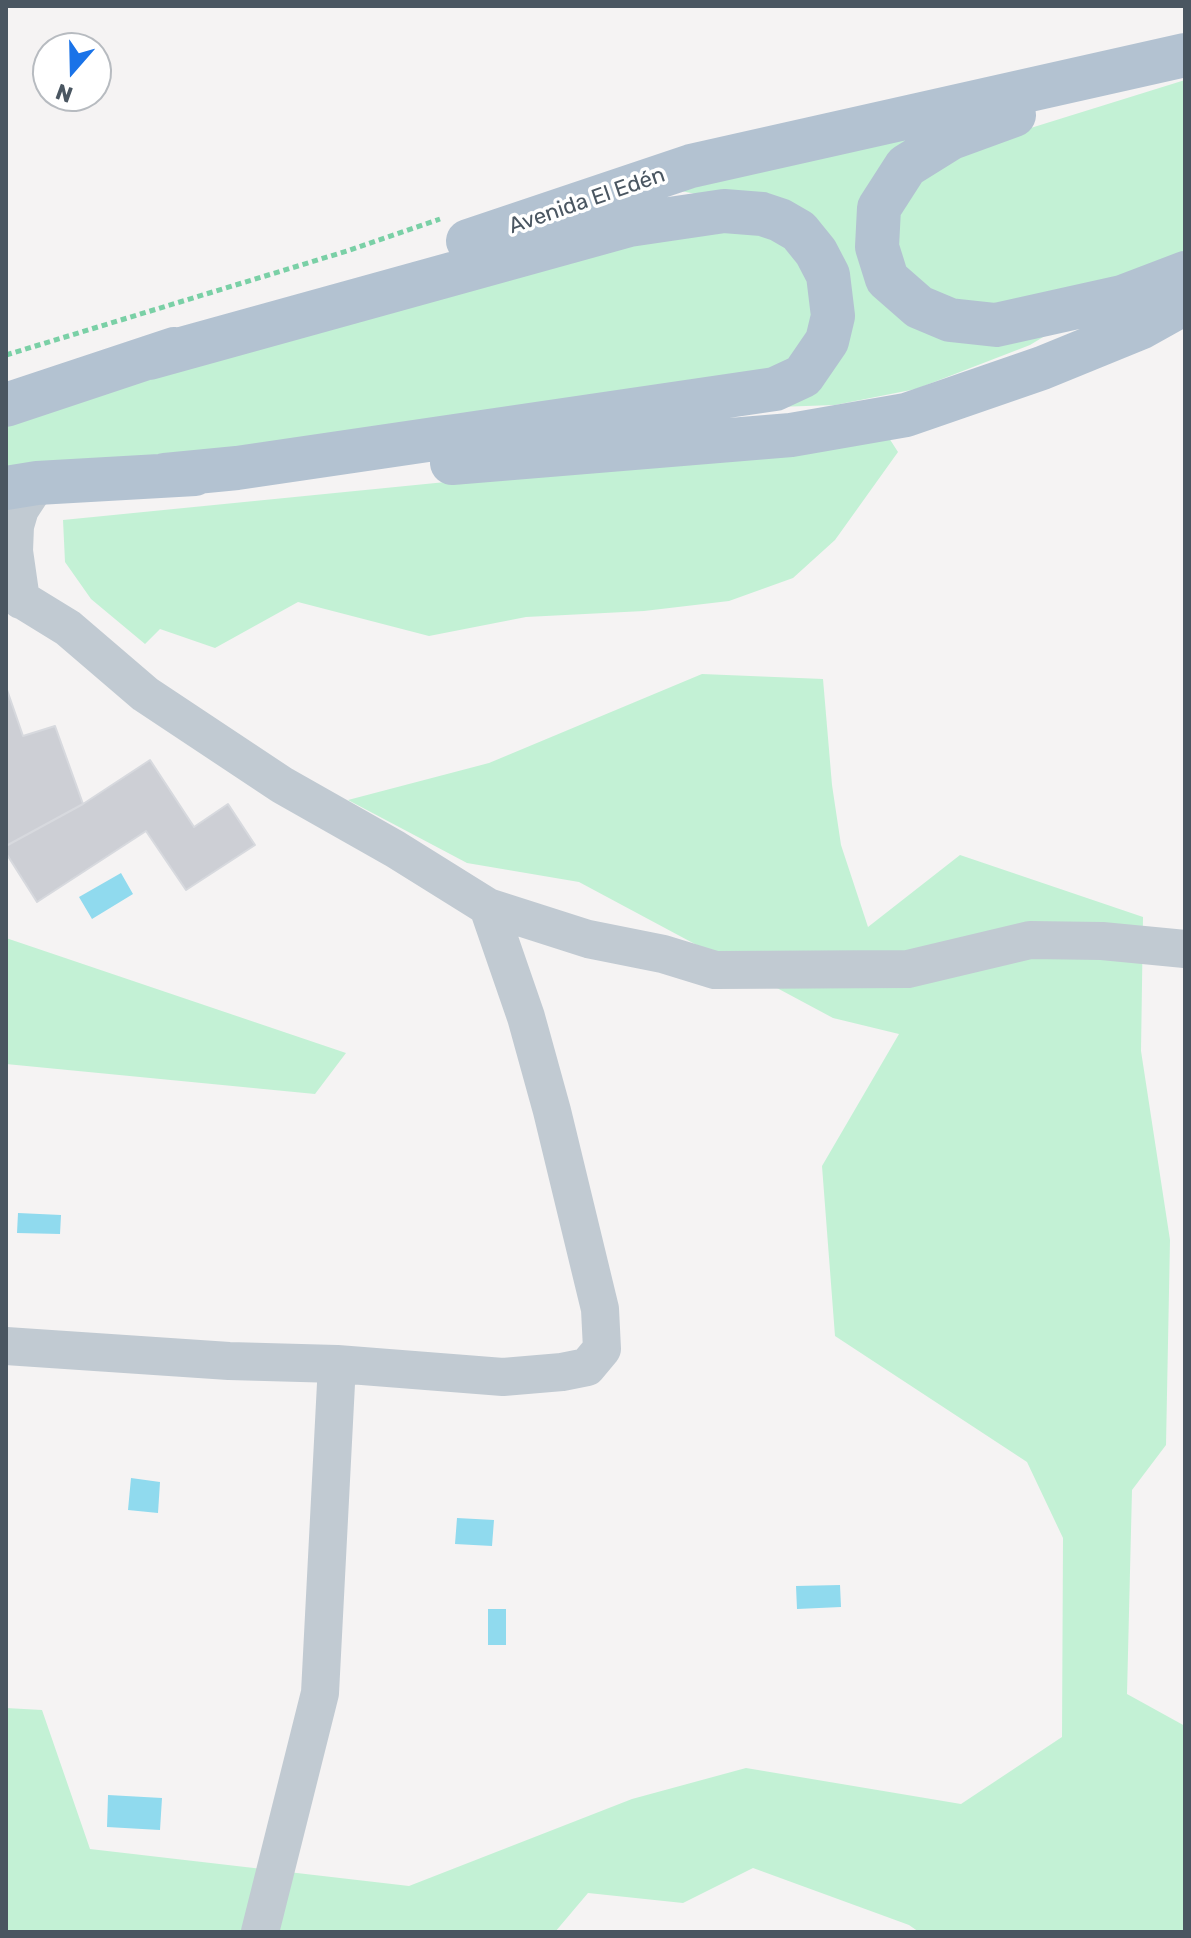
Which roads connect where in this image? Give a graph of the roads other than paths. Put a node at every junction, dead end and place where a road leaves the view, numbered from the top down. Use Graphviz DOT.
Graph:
graph roads {
  1 [pos="1185,55"];
  2 [pos="1185,65"];
  3 [pos="1185,273"];
  4 [pos="1185,303"];
  5 [pos="149,358"];
  6 [pos="6,405"];
  7 [pos="165,475"];
  8 [pos="21,485"];
  9 [pos="13,595"];
  10 [pos="488,907"];
  11 [pos="1185,949"];
  12 [pos="6,1346"];
  13 [pos="337,1364"];
  14 [pos="260,1932"];
  1 -- 5 [label="main road, Avenida El Edén"];
  2 -- 3 [label="main road"];
  4 -- 7 [label="main road"];
  5 -- 6 [label="main road, Avenida El Edén"];
  5 -- 7 [label="main road"];
  7 -- 8 [label="main road"];
  8 -- 9 [label="street"];
  9 -- 10 [label="street"];
  10 -- 11 [label="street"];
  10 -- 13 [label="street"];
  12 -- 13 [label="street"];
  13 -- 14 [label="street"];
}
